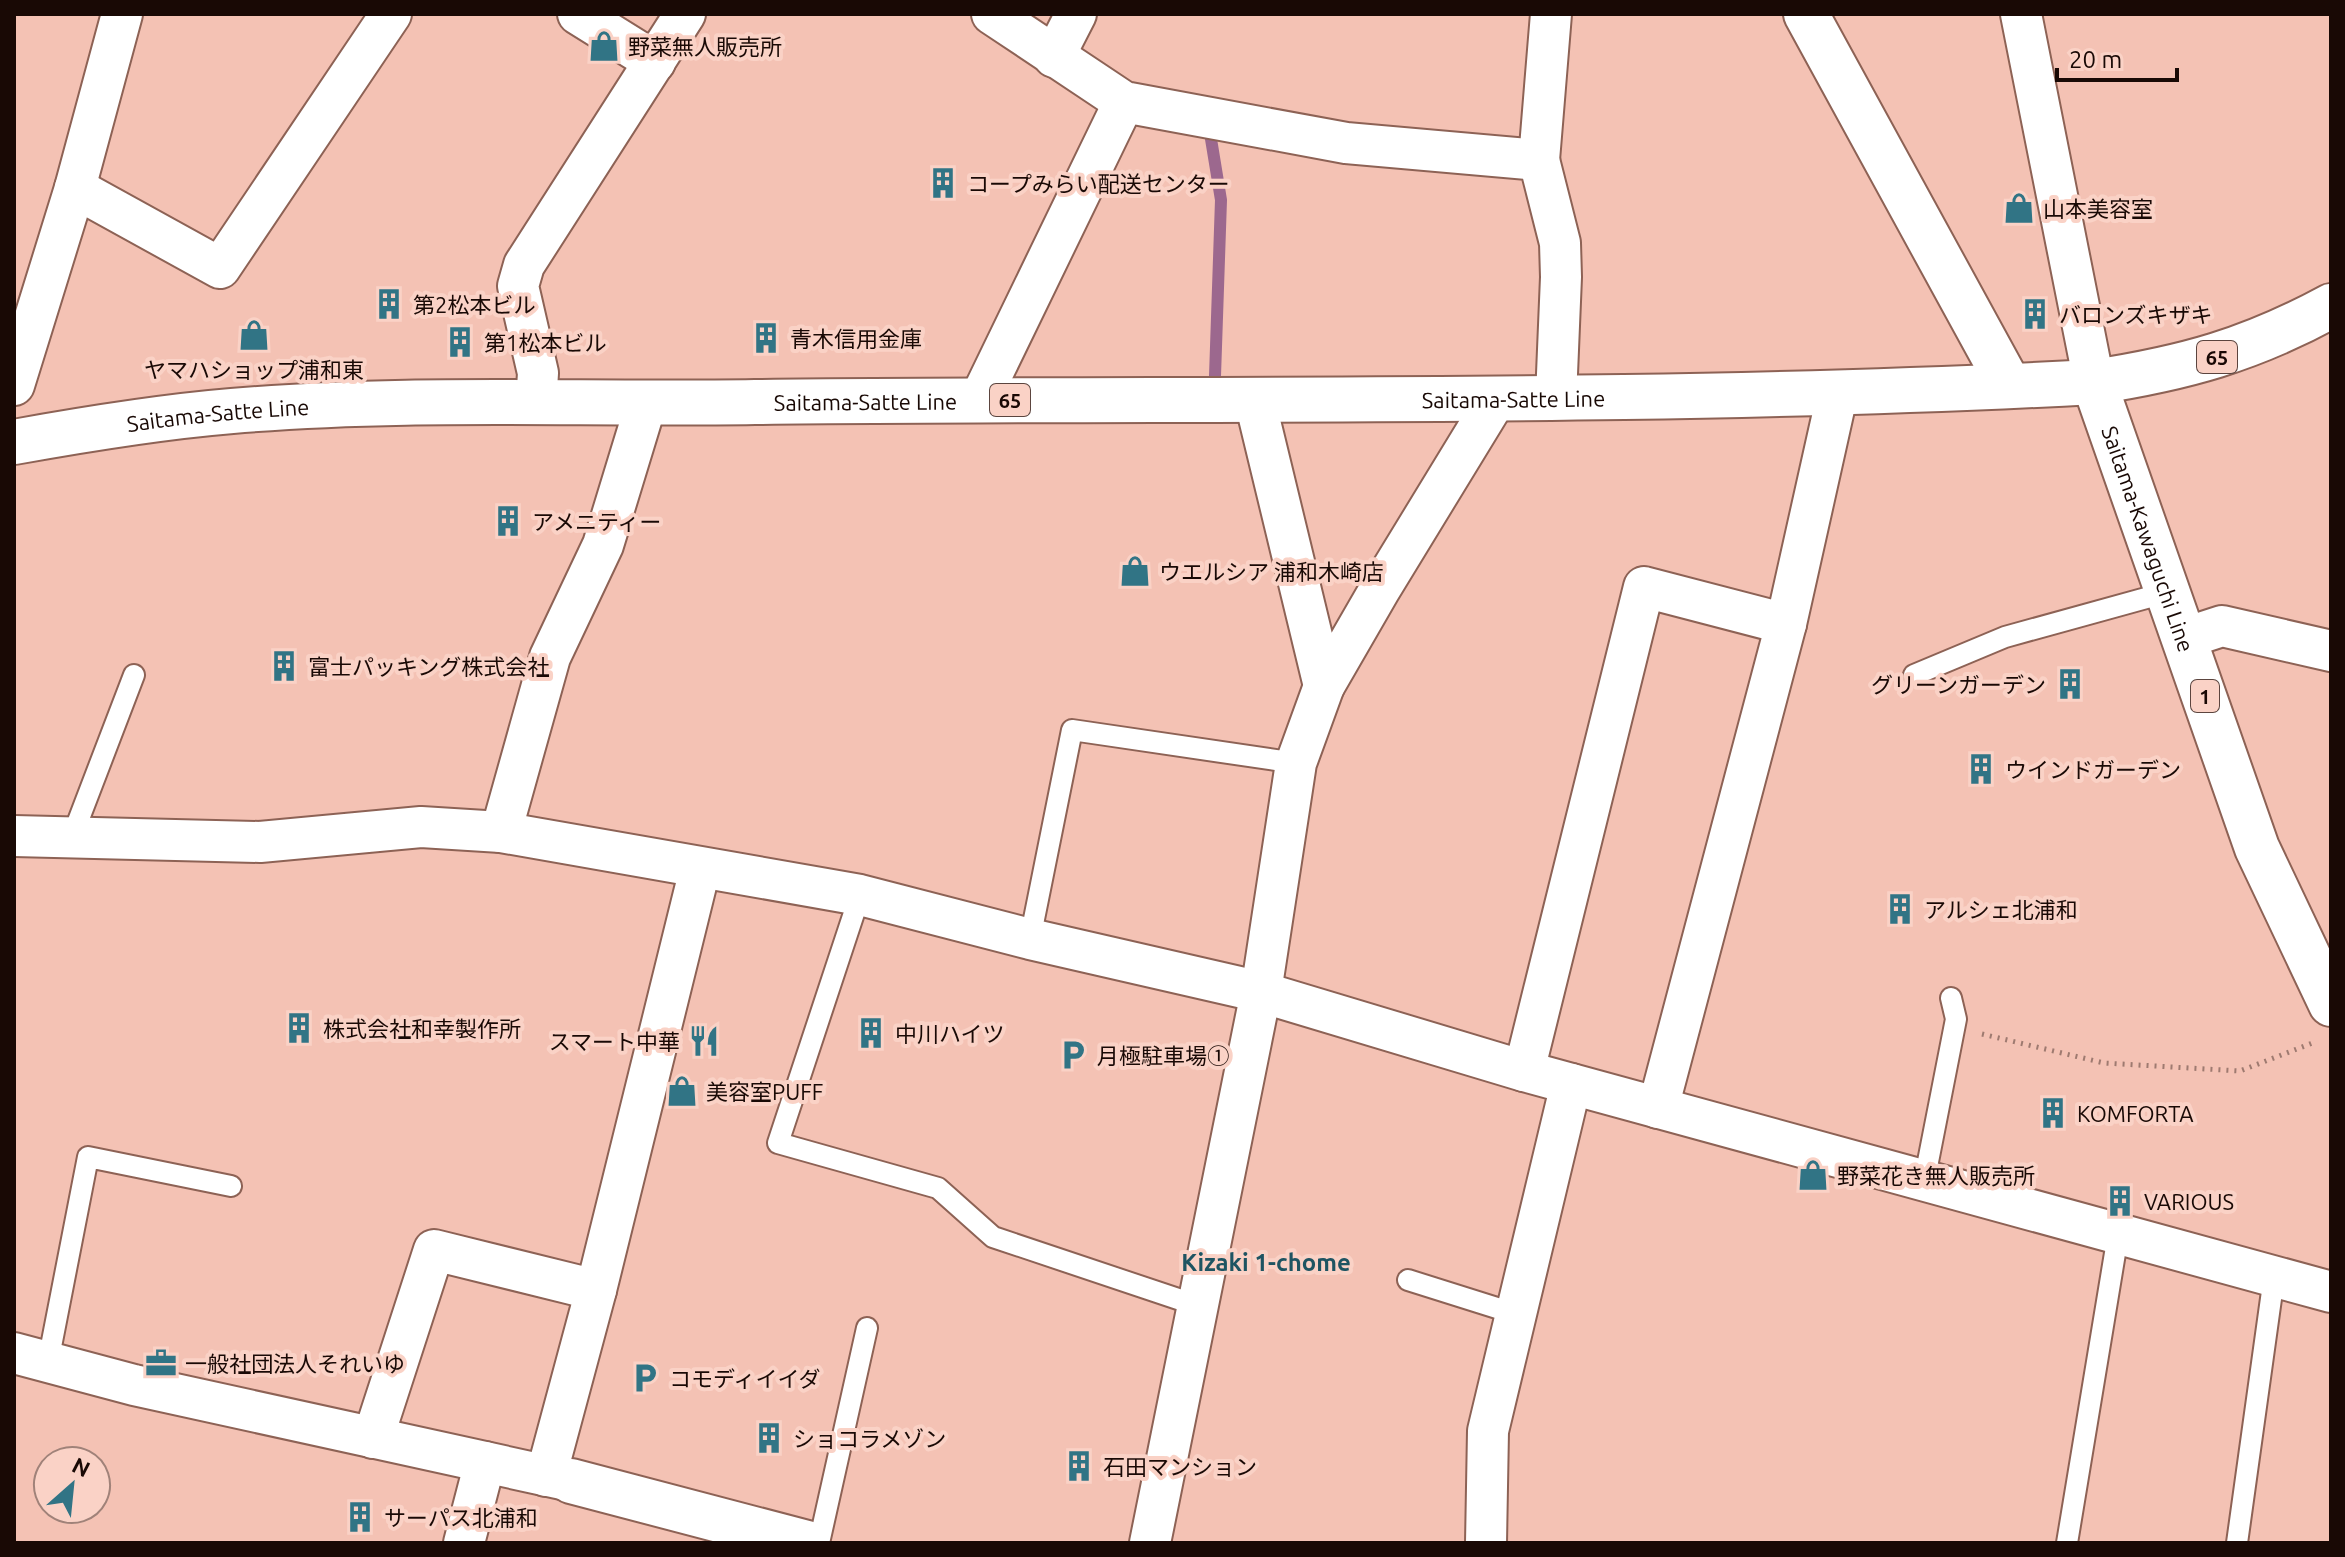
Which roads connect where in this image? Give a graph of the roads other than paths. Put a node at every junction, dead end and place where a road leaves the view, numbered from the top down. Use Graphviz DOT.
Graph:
graph roads {
  1 [pos="122,14"];
  2 [pos="391,14"];
  3 [pos="578,14"];
  4 [pos="685,14"];
  5 [pos="992,14"];
  6 [pos="1076,14"];
  7 [pos="1551,14"];
  8 [pos="1806,14"];
  9 [pos="2021,14"];
  10 [pos="1054,57"];
  11 [pos="655,62"];
  12 [pos="1124,102"];
  13 [pos="1539,160"];
  14 [pos="75,188"];
  15 [pos="2331,306"];
  16 [pos="2094,382"];
  17 [pos="14,385"];
  18 [pos="2009,385"];
  19 [pos="1838,391"];
  20 [pos="1556,398"];
  21 [pos="980,399"];
  22 [pos="1496,399"];
  23 [pos="1255,401"];
  24 [pos="536,404"];
  25 [pos="646,404"];
  26 [pos="14,442"];
  27 [pos="2168,592"];
  28 [pos="1786,624"];
  29 [pos="2185,638"];
  30 [pos="2331,651"];
  31 [pos="134,675"];
  32 [pos="1914,675"];
  33 [pos="1324,686"];
  34 [pos="1296,763"];
  35 [pos="501,832"];
  36 [pos="14,836"];
  37 [pos="72,837"];
  38 [pos="700,869"];
  39 [pos="860,895"];
  40 [pos="1030,939"];
  41 [pos="1261,992"];
  42 [pos="1951,998"];
  43 [pos="2324,1022"];
  44 [pos="1524,1071"];
  45 [pos="1571,1084"];
  46 [pos="1658,1108"];
  47 [pos="1924,1182"];
  48 [pos="231,1186"];
  49 [pos="2118,1235"];
  50 [pos="2274,1277"];
  51 [pos="1408,1280"];
  52 [pos="596,1290"];
  53 [pos="2331,1292"];
  54 [pos="1199,1306"];
  55 [pos="1516,1314"];
  56 [pos="867,1328"];
  57 [pos="31,1358"];
  58 [pos="373,1438"];
  59 [pos="485,1462"];
  60 [pos="558,1479"];
  61 [pos="464,1543"];
  62 [pos="807,1543"];
  63 [pos="819,1543"];
  64 [pos="1150,1543"];
  65 [pos="1486,1543"];
  66 [pos="2067,1543"];
  67 [pos="2237,1543"];
  1 -- 14 [label="street"];
  2 -- 14 [label="street"];
  3 -- 11 [label="street"];
  4 -- 11 [label="street"];
  5 -- 10 [label="street"];
  6 -- 10 [label="street"];
  7 -- 13 [label="street"];
  8 -- 18 [label="main road"];
  9 -- 16 [label="street"];
  10 -- 12 [label="street"];
  11 -- 24 [label="street"];
  12 -- 13 [label="street"];
  12 -- 21 [label="street"];
  13 -- 20 [label="street"];
  14 -- 17 [label="street"];
  15 -- 16 [label="main road, 65"];
  16 -- 18 [label="main road, Saitama-Satte Line"];
  16 -- 27 [label="main road, Saitama-Kawaguchi Line / 1"];
  18 -- 19 [label="main road, Saitama-Satte Line / 65"];
  19 -- 20 [label="main road, Saitama-Satte Line / 65"];
  19 -- 28 [label="street"];
  20 -- 22 [label="main road, Saitama-Satte Line / 65"];
  21 -- 23 [label="main road, Saitama-Satte Line / 65"];
  21 -- 25 [label="main road, Saitama-Satte Line / 65"];
  22 -- 23 [label="main road, Saitama-Satte Line / 65"];
  22 -- 33 [label="street"];
  23 -- 33 [label="street"];
  24 -- 25 [label="main road, Saitama-Satte Line / 65"];
  24 -- 26 [label="main road, Saitama-Satte Line / 65"];
  25 -- 35 [label="street"];
  27 -- 29 [label="main road, Saitama-Kawaguchi Line / 1"];
  27 -- 32 [label="lane"];
  28 -- 44 [label="street"];
  28 -- 46 [label="street"];
  29 -- 30 [label="street"];
  29 -- 43 [label="main road, Saitama-Kawaguchi Line / 1"];
  31 -- 37 [label="lane"];
  33 -- 34 [label="street"];
  34 -- 40 [label="lane"];
  34 -- 41 [label="street"];
  35 -- 37 [label="street"];
  35 -- 38 [label="street"];
  36 -- 37 [label="street"];
  38 -- 39 [label="street"];
  38 -- 52 [label="street"];
  39 -- 40 [label="street"];
  39 -- 54 [label="lane"];
  40 -- 41 [label="street"];
  41 -- 44 [label="street"];
  41 -- 54 [label="street"];
  42 -- 47 [label="lane"];
  44 -- 45 [label="street"];
  45 -- 46 [label="street"];
  45 -- 55 [label="street"];
  46 -- 47 [label="street"];
  47 -- 49 [label="street"];
  48 -- 57 [label="lane"];
  49 -- 50 [label="street"];
  49 -- 66 [label="lane"];
  50 -- 53 [label="street"];
  50 -- 67 [label="lane"];
  51 -- 55 [label="lane"];
  52 -- 58 [label="street"];
  52 -- 60 [label="street"];
  54 -- 64 [label="street"];
  55 -- 65 [label="street"];
  56 -- 63 [label="lane"];
  57 -- 58 [label="street"];
  58 -- 59 [label="street"];
  59 -- 60 [label="street"];
  59 -- 61 [label="street"];
  60 -- 62 [label="main road"];
}
